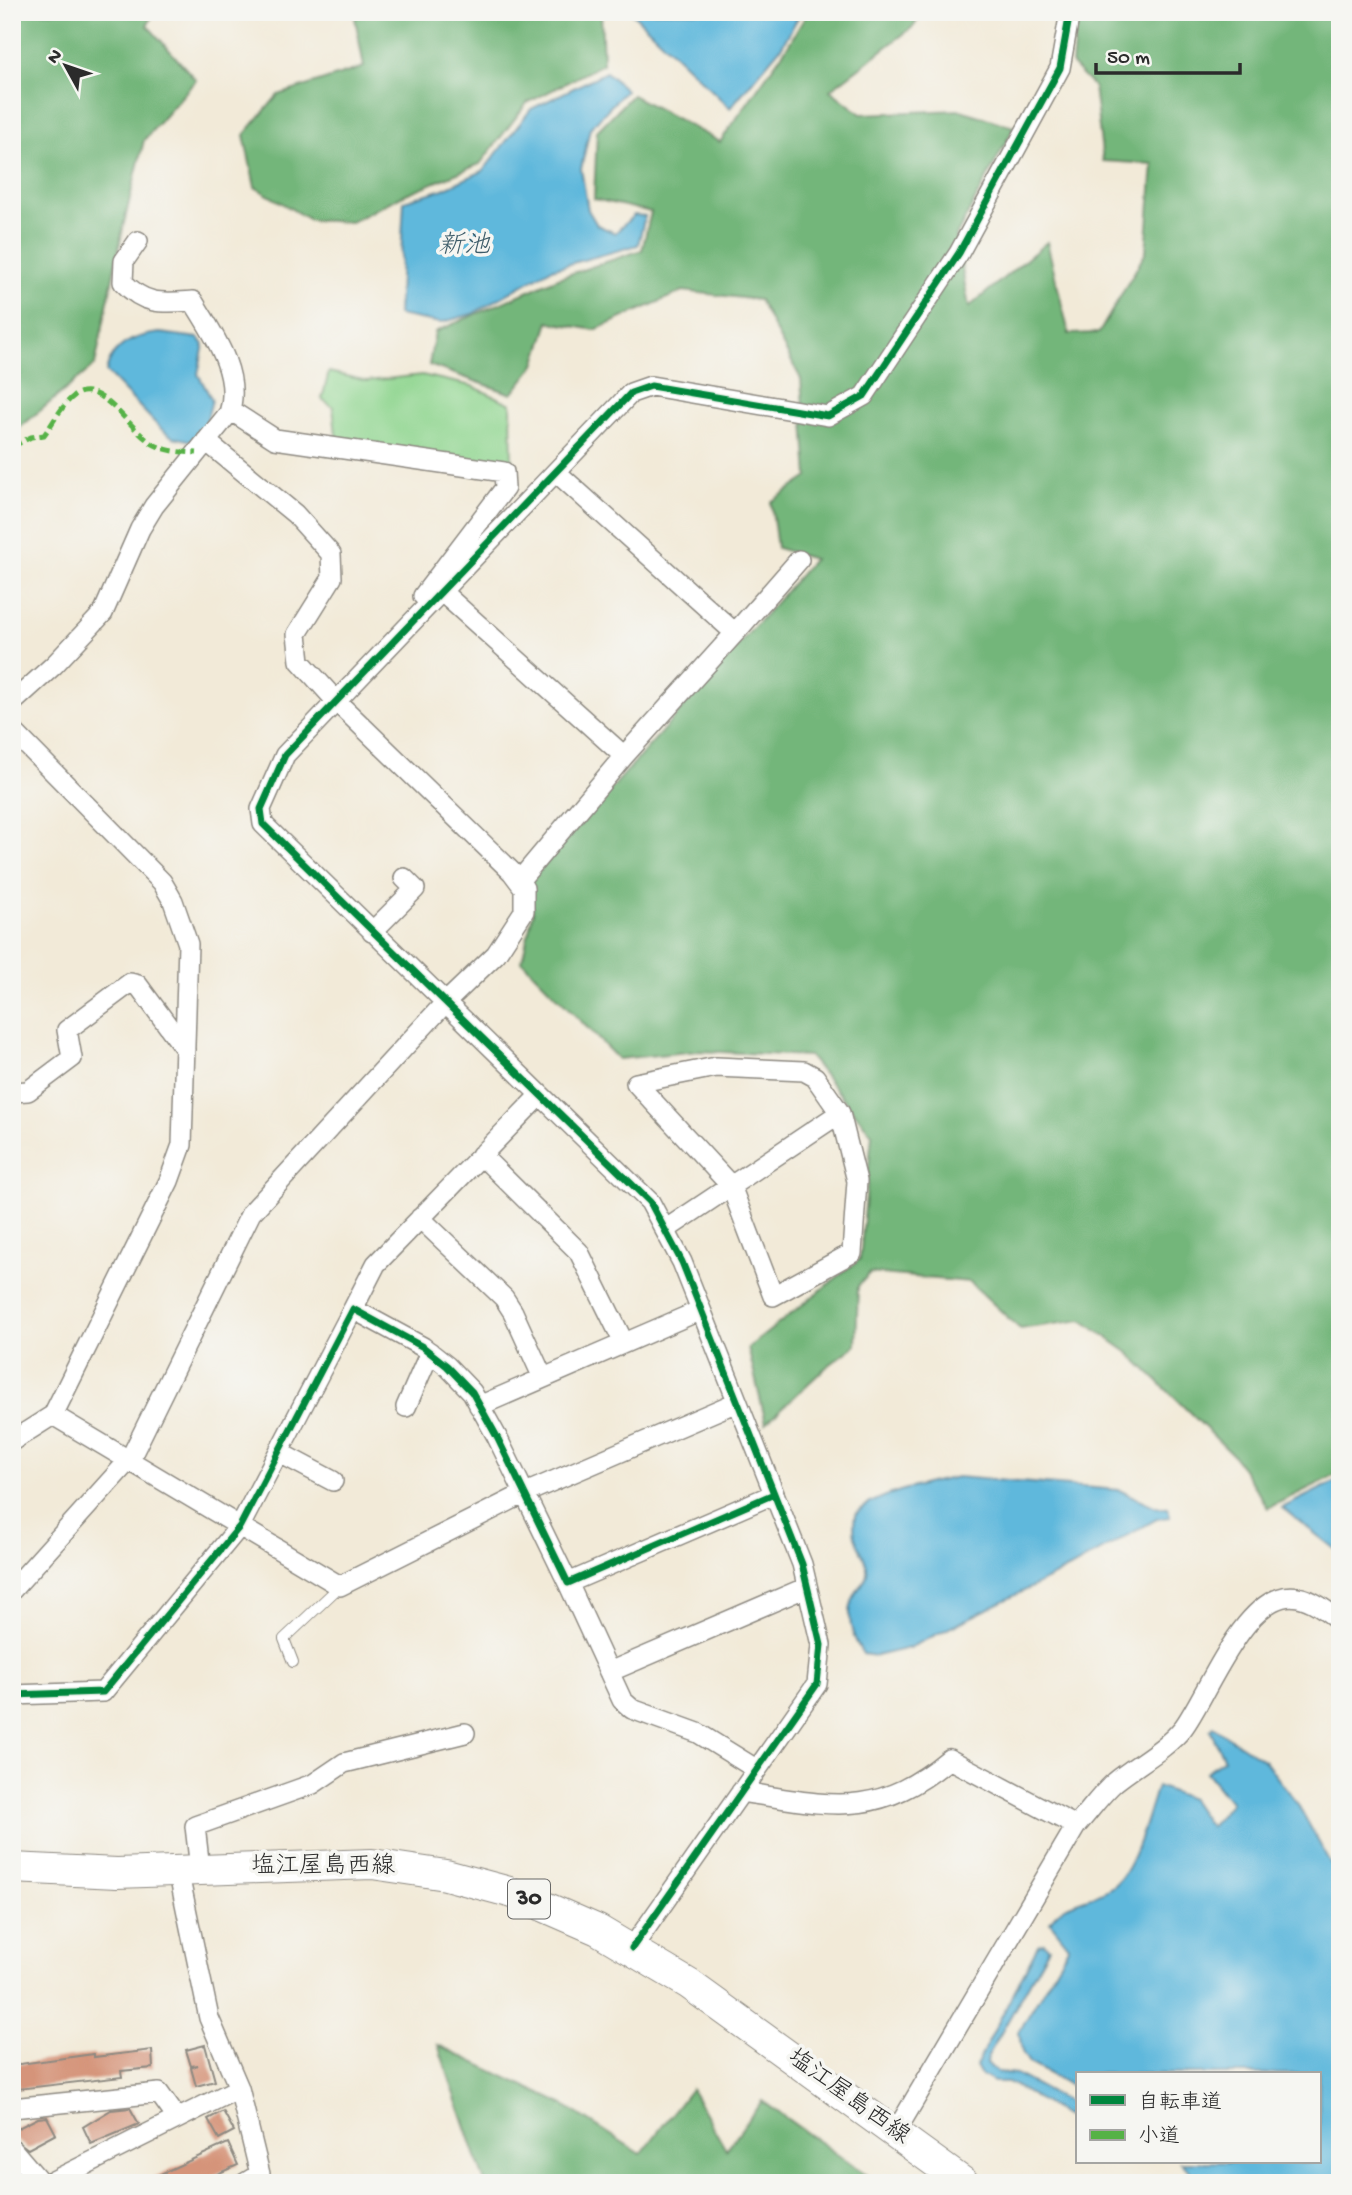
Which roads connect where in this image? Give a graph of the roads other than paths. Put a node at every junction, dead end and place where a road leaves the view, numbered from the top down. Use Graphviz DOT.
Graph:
graph roads {
  1 [pos="1070,12"];
  2 [pos="138,241"];
  3 [pos="230,410"];
  4 [pos="206,441"];
  5 [pos="556,472"];
  6 [pos="799,560"];
  7 [pos="442,592"];
  8 [pos="736,633"];
  9 [pos="367,671"];
  10 [pos="337,702"];
  11 [pos="12,703"];
  12 [pos="12,730"];
  13 [pos="624,756"];
  14 [pos="404,878"];
  15 [pos="519,881"];
  16 [pos="372,932"];
  17 [pos="444,1003"];
  18 [pos="185,1049"];
  19 [pos="12,1092"];
  20 [pos="540,1095"];
  21 [pos="840,1113"];
  22 [pos="481,1155"];
  23 [pos="731,1185"];
  24 [pos="420,1218"];
  25 [pos="665,1230"];
  26 [pos="353,1309"];
  27 [pos="701,1310"];
  28 [pos="624,1343"];
  29 [pos="430,1352"];
  30 [pos="543,1378"];
  31 [pos="737,1402"];
  32 [pos="479,1406"];
  33 [pos="406,1407"];
  34 [pos="52,1415"];
  35 [pos="15,1433"];
  36 [pos="281,1453"];
  37 [pos="130,1459"];
  38 [pos="333,1481"];
  39 [pos="523,1494"];
  40 [pos="774,1494"];
  41 [pos="240,1526"];
  42 [pos="568,1583"];
  43 [pos="341,1586"];
  44 [pos="807,1587"];
  45 [pos="12,1590"];
  46 [pos="1340,1621"];
  47 [pos="293,1662"];
  48 [pos="609,1672"];
  49 [pos="12,1695"];
  50 [pos="465,1733"];
  51 [pos="756,1769"];
  52 [pos="741,1792"];
  53 [pos="1076,1826"];
  54 [pos="12,1868"];
  55 [pos="189,1869"];
  56 [pos="632,1948"];
  57 [pos="239,2088"];
  58 [pos="12,2108"];
  59 [pos="177,2118"];
  60 [pos="895,2133"];
  61 [pos="12,2149"];
  62 [pos="41,2183"];
  63 [pos="49,2183"];
  64 [pos="245,2183"];
  65 [pos="964,2183"];
  1 -- 5 [label="street"];
  2 -- 3 [label="street"];
  3 -- 4 [label="street"];
  3 -- 9 [label="street"];
  4 -- 10 [label="street"];
  4 -- 11 [label="street"];
  5 -- 7 [label="street"];
  5 -- 8 [label="street"];
  6 -- 8 [label="street"];
  7 -- 9 [label="street"];
  7 -- 13 [label="street"];
  8 -- 13 [label="street"];
  9 -- 10 [label="street"];
  10 -- 15 [label="street"];
  10 -- 16 [label="street"];
  12 -- 18 [label="street"];
  13 -- 15 [label="street"];
  14 -- 16 [label="street"];
  15 -- 17 [label="street"];
  16 -- 17 [label="street"];
  17 -- 20 [label="street"];
  17 -- 37 [label="street"];
  18 -- 19 [label="street"];
  18 -- 34 [label="street"];
  20 -- 22 [label="street"];
  20 -- 25 [label="street"];
  21 -- 23 [label="street"];
  21 -- 23 [label="street"];
  21 -- 23 [label="street"];
  22 -- 24 [label="street"];
  22 -- 28 [label="street"];
  23 -- 25 [label="street"];
  24 -- 26 [label="street"];
  24 -- 30 [label="street"];
  25 -- 27 [label="street"];
  26 -- 29 [label="street"];
  26 -- 36 [label="street"];
  27 -- 28 [label="street"];
  27 -- 31 [label="street"];
  28 -- 30 [label="street"];
  29 -- 32 [label="street"];
  29 -- 33 [label="street"];
  30 -- 32 [label="street"];
  31 -- 39 [label="street"];
  31 -- 40 [label="street"];
  32 -- 39 [label="street"];
  34 -- 35 [label="street"];
  34 -- 37 [label="street"];
  36 -- 38 [label="street"];
  36 -- 41 [label="street"];
  37 -- 41 [label="street"];
  37 -- 45 [label="street"];
  39 -- 42 [label="street"];
  39 -- 43 [label="street"];
  40 -- 42 [label="street"];
  40 -- 44 [label="street"];
  41 -- 43 [label="street"];
  41 -- 49 [label="street"];
  42 -- 48 [label="street"];
  43 -- 47 [label="lane"];
  44 -- 48 [label="street"];
  44 -- 51 [label="street"];
  46 -- 53 [label="street"];
  48 -- 51 [label="street"];
  50 -- 55 [label="street"];
  51 -- 52 [label="street"];
  52 -- 53 [label="street"];
  52 -- 56 [label="street"];
  53 -- 60 [label="street"];
  54 -- 55 [label="main road, 塩江屋島西線 / 30"];
  55 -- 56 [label="main road, 塩江屋島西線 / 30"];
  55 -- 57 [label="street"];
  56 -- 60 [label="main road, 塩江屋島西線 / 30"];
  57 -- 59 [label="street"];
  57 -- 64 [label="street"];
  58 -- 59 [label="street"];
  59 -- 63 [label="street"];
  60 -- 65 [label="main road, 塩江屋島西線 / 30"];
  61 -- 62 [label="street"];
}
